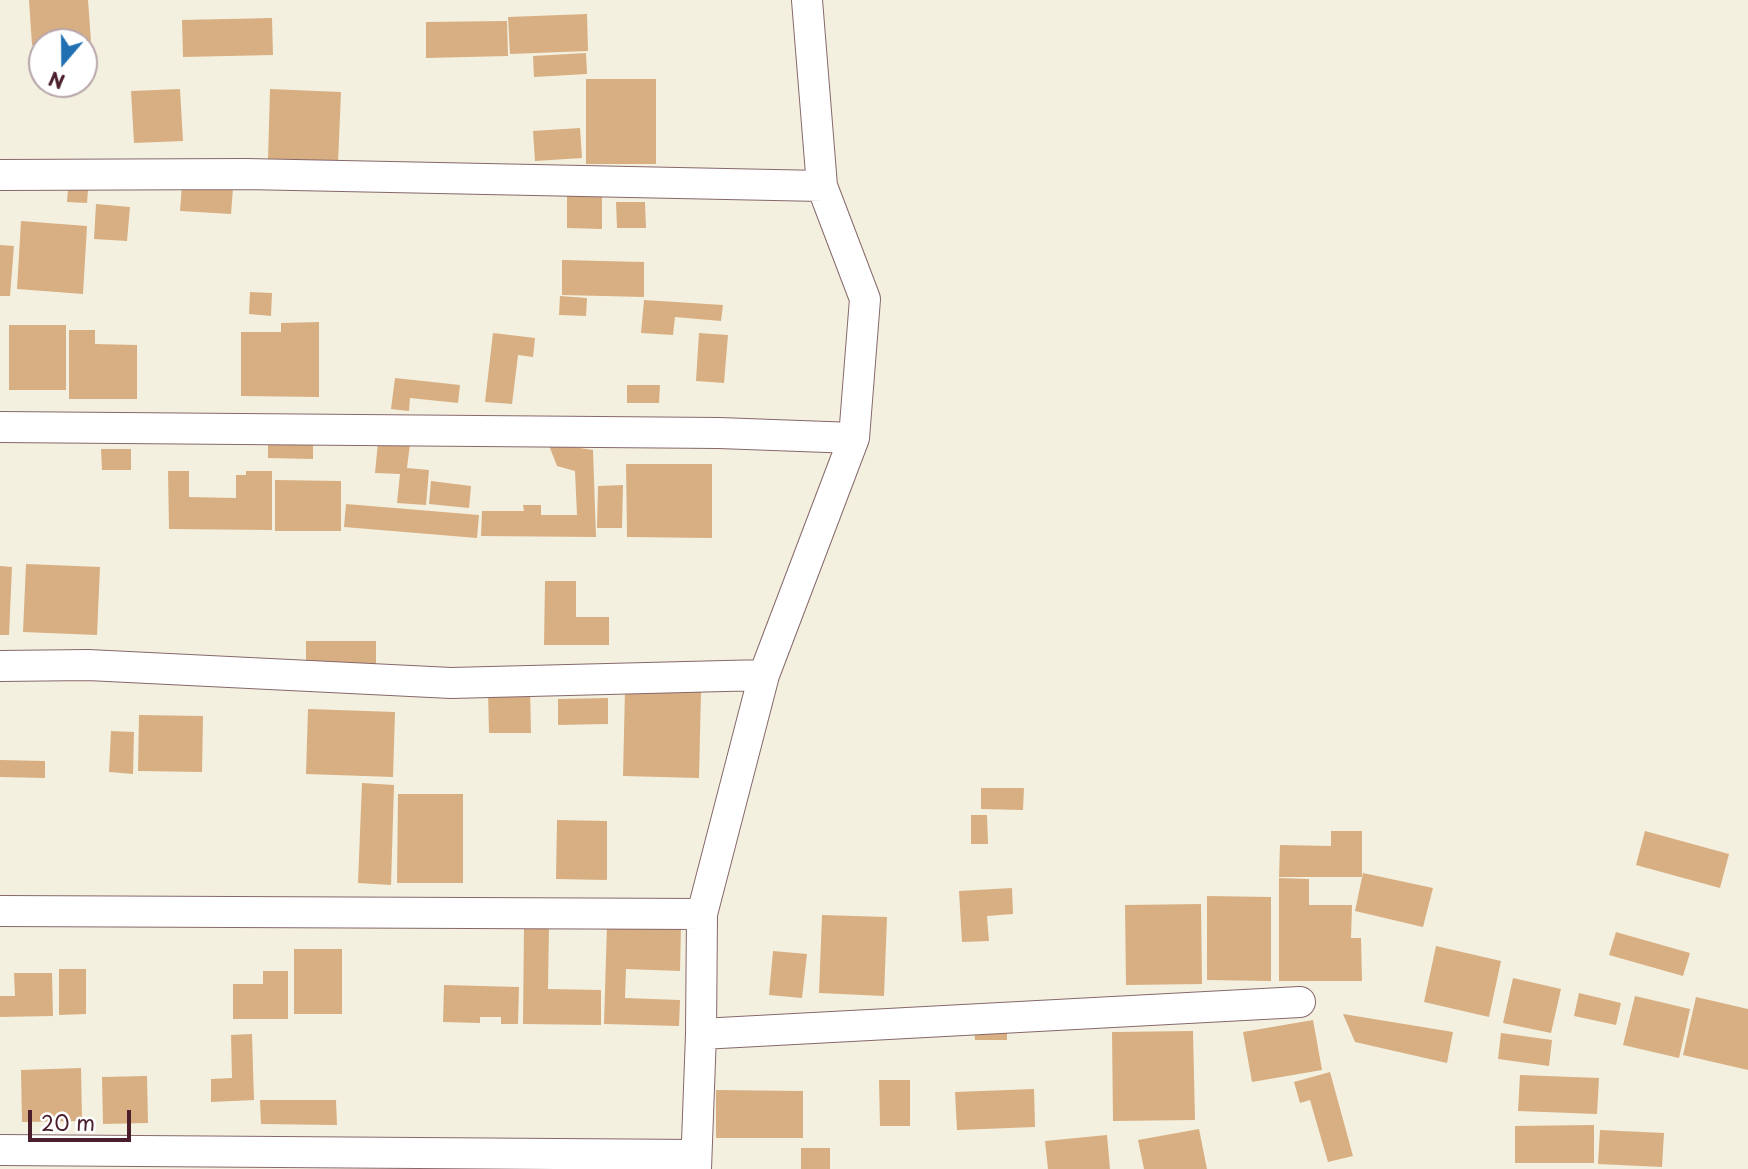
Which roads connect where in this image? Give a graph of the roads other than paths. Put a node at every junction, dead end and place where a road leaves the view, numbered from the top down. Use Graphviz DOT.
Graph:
graph roads {
  1 [pos="807,0"];
  2 [pos="0,175"];
  3 [pos="822,186"];
  4 [pos="0,427"];
  5 [pos="853,438"];
  6 [pos="0,666"];
  7 [pos="764,675"];
  8 [pos="0,911"];
  9 [pos="702,914"];
  10 [pos="1300,1002"];
  11 [pos="701,1034"];
  12 [pos="0,1150"];
  13 [pos="696,1162"];
  1 -- 3 [label="street"];
  2 -- 3 [label="street"];
  3 -- 5 [label="street"];
  4 -- 5 [label="street"];
  5 -- 7 [label="street"];
  6 -- 7 [label="street"];
  7 -- 9 [label="street"];
  8 -- 9 [label="street"];
  9 -- 11 [label="street"];
  10 -- 11 [label="street"];
  11 -- 13 [label="street"];
  12 -- 13 [label="street"];
}
